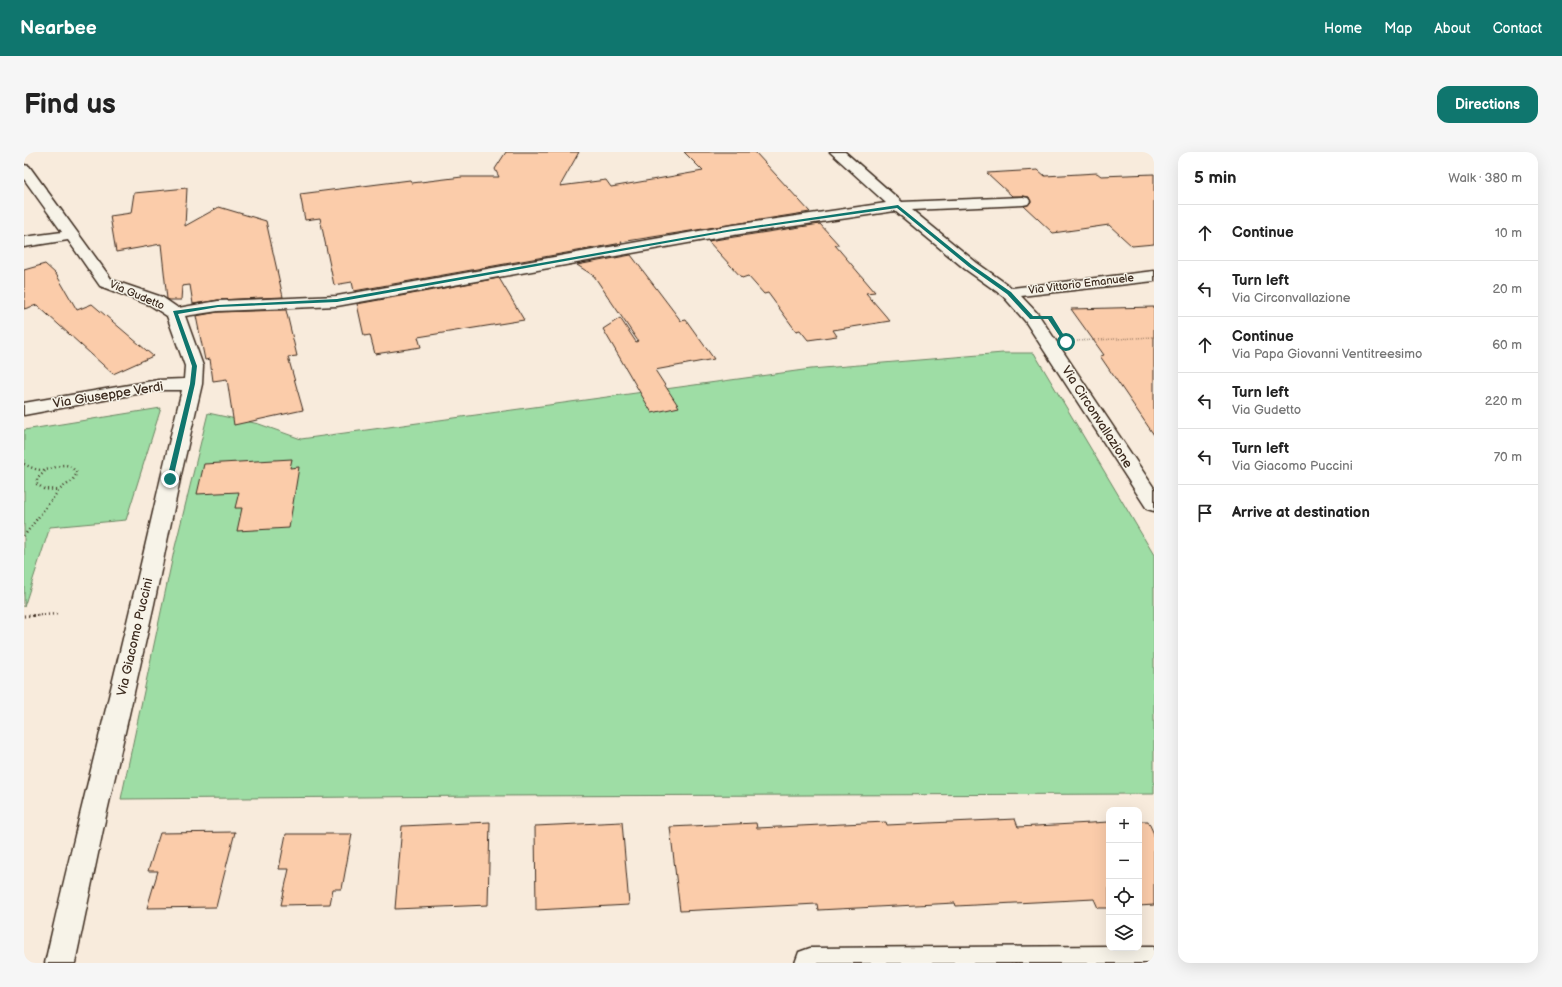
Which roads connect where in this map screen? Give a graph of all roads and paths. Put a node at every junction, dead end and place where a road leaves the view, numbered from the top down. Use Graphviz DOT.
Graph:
graph roads {
  1 [pos="837,152"];
  2 [pos="24,169"];
  3 [pos="31,188"];
  4 [pos="1024,201"];
  5 [pos="898,206"];
  6 [pos="72,234"];
  7 [pos="24,242"];
  8 [pos="1154,276"];
  9 [pos="1009,293"];
  10 [pos="175,312"];
  11 [pos="1154,337"];
  12 [pos="1073,342"];
  13 [pos="193,384"];
  14 [pos="24,408"];
  15 [pos="24,464"];
  16 [pos="46,470"];
  17 [pos="59,490"];
  18 [pos="1154,504"];
  19 [pos="24,536"];
  20 [pos="59,614"];
  21 [pos="24,616"];
  22 [pos="1154,961"];
  23 [pos="1011,962"];
  24 [pos="60,963"];
  25 [pos="810,963"];
  1 -- 5 [label="street, Via Circonvallazione"];
  2 -- 3 [label="street, Via Gudetto"];
  3 -- 6 [label="street, Via Gudetto"];
  4 -- 5 [label="street, Via Gudetto"];
  5 -- 9 [label="street, Via Circonvallazione"];
  5 -- 10 [label="street, Via Gudetto"];
  6 -- 7 [label="street"];
  6 -- 10 [label="street, Via Gudetto"];
  8 -- 9 [label="street, Via Vittorio Emanuele"];
  9 -- 18 [label="street, Via Circonvallazione"];
  10 -- 13 [label="street, Via Giacomo Puccini"];
  11 -- 12 [label="path"];
  13 -- 14 [label="street, Via Giuseppe Verdi"];
  13 -- 24 [label="street, Via Giacomo Puccini"];
  15 -- 16 [label="path"];
  16 -- 17 [label="path"];
  16 -- 17 [label="path"];
  17 -- 19 [label="path"];
  20 -- 21 [label="path"];
  22 -- 23 [label="street"];
  23 -- 25 [label="street"];
}
